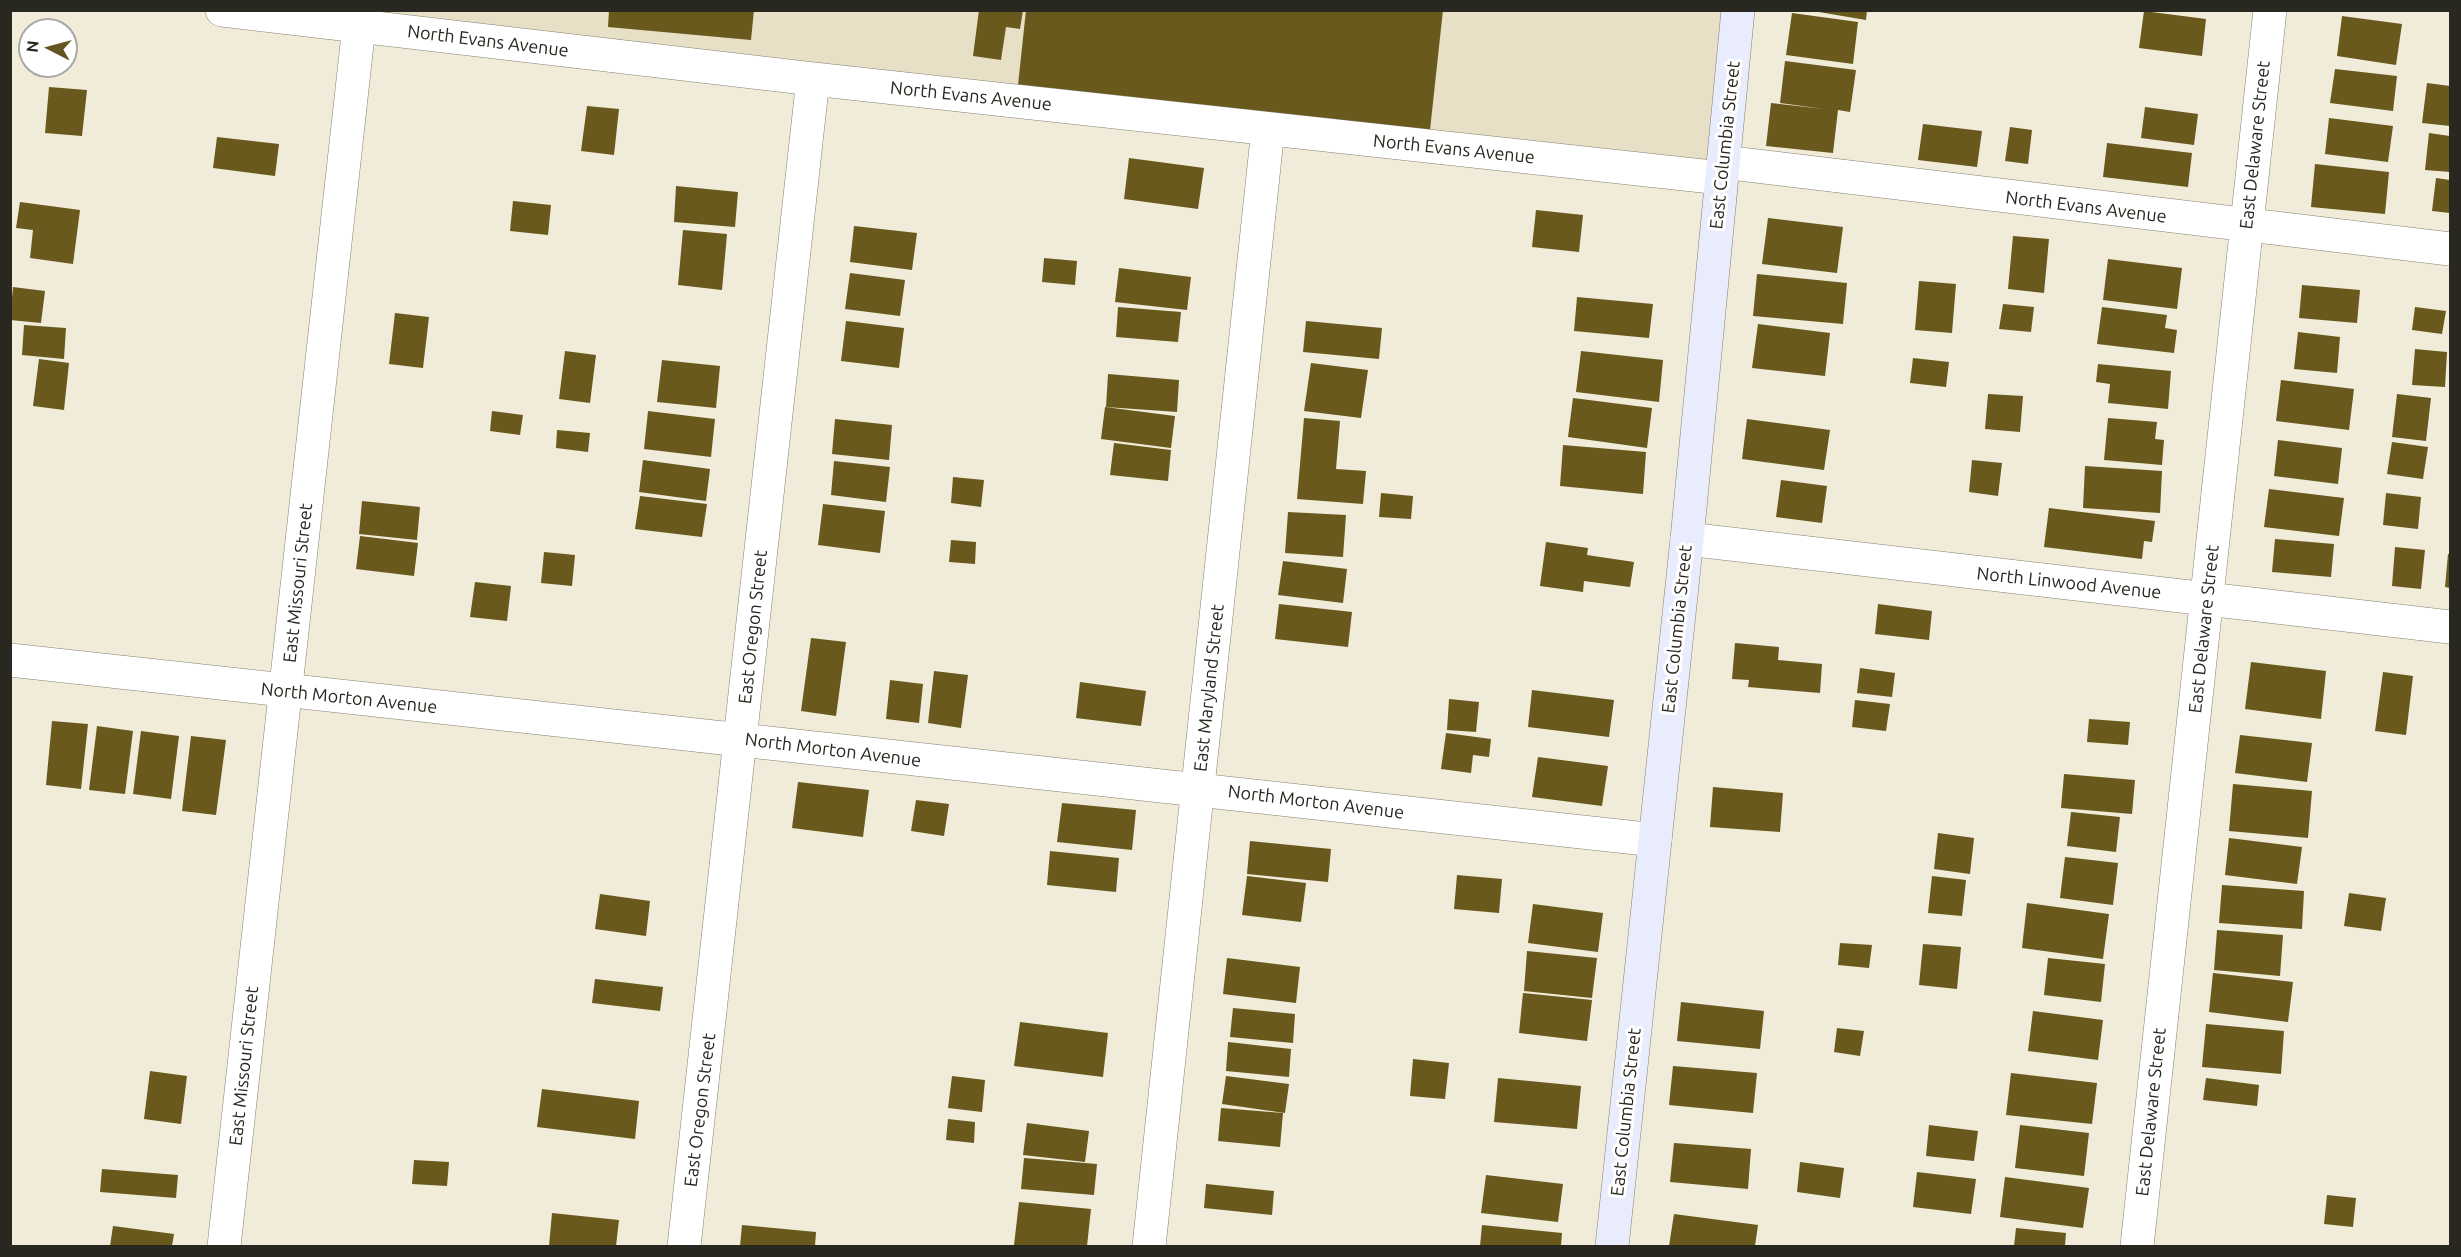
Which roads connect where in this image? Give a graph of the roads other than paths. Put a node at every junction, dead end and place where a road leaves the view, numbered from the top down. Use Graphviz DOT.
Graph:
graph roads {
  1 [pos="222,10"];
  2 [pos="1738,10"];
  3 [pos="2270,10"];
  4 [pos="359,26"];
  5 [pos="813,79"];
  6 [pos="1268,129"];
  7 [pos="1722,170"];
  8 [pos="2246,226"];
  9 [pos="2451,249"];
  10 [pos="1687,539"];
  11 [pos="2207,599"];
  12 [pos="2451,627"];
  13 [pos="10,660"];
  14 [pos="286,691"];
  15 [pos="742,740"];
  16 [pos="1198,788"];
  17 [pos="1654,840"];
  18 [pos="224,1246"];
  19 [pos="684,1246"];
  20 [pos="1149,1246"];
  21 [pos="1612,1246"];
  22 [pos="2137,1246"];
  1 -- 4 [label="street, North Evans Avenue"];
  2 -- 7 [label="main road, East Columbia Street"];
  3 -- 8 [label="street, East Delaware Street"];
  4 -- 5 [label="street, North Evans Avenue"];
  4 -- 14 [label="street, East Missouri Street"];
  5 -- 6 [label="street, North Evans Avenue"];
  5 -- 15 [label="street, East Oregon Street"];
  6 -- 7 [label="street, North Evans Avenue"];
  6 -- 16 [label="street, East Maryland Street"];
  7 -- 8 [label="street, North Evans Avenue"];
  7 -- 10 [label="main road, East Columbia Street"];
  8 -- 9 [label="street, North Evans Avenue"];
  8 -- 11 [label="street, East Delaware Street"];
  10 -- 11 [label="street, North Linwood Avenue"];
  10 -- 17 [label="main road, East Columbia Street"];
  11 -- 12 [label="street, North Linwood Avenue"];
  11 -- 22 [label="street, East Delaware Street"];
  13 -- 14 [label="street, North Morton Avenue"];
  14 -- 15 [label="street, North Morton Avenue"];
  14 -- 18 [label="street, East Missouri Street"];
  15 -- 16 [label="street, North Morton Avenue"];
  15 -- 19 [label="street, East Oregon Street"];
  16 -- 17 [label="street, North Morton Avenue"];
  16 -- 20 [label="street, East Maryland Street"];
  17 -- 21 [label="main road, East Columbia Street"];
}
